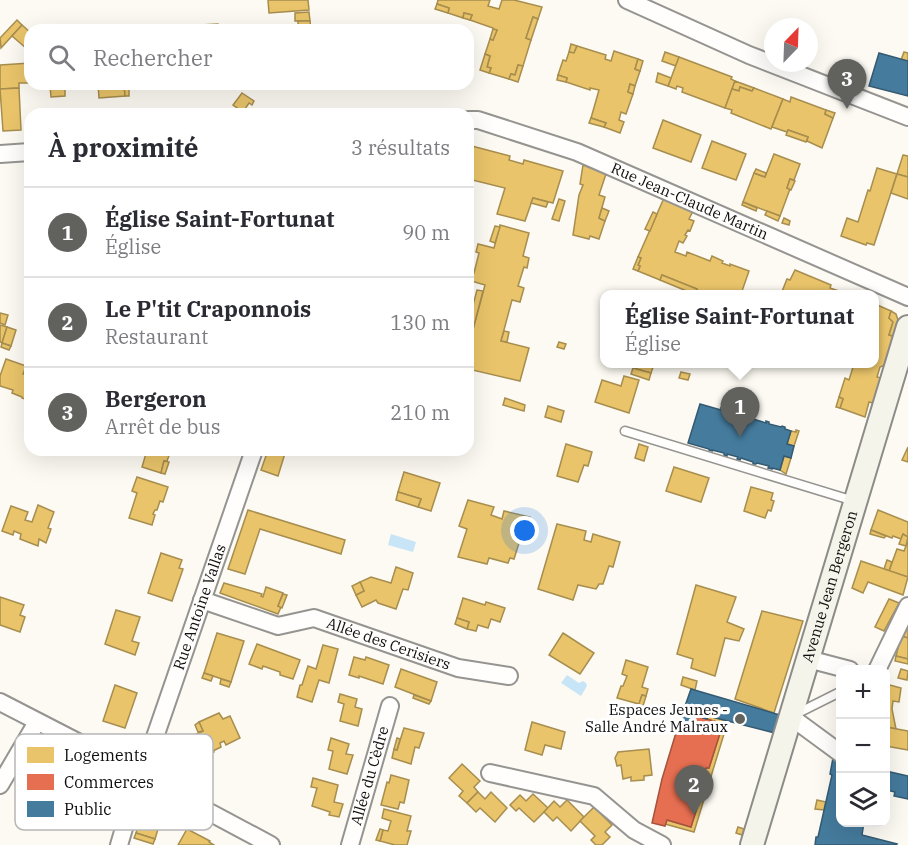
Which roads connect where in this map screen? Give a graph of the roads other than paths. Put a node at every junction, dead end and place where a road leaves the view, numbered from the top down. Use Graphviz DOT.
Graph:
graph roads {
  1 [pos="627,0"];
  2 [pos="908,117"];
  3 [pos="474,120"];
  4 [pos="24,152"];
  5 [pos="0,154"];
  6 [pos="908,297"];
  7 [pos="908,327"];
  8 [pos="625,431"];
  9 [pos="252,456"];
  10 [pos="856,502"];
  11 [pos="202,600"];
  12 [pos="908,606"];
  13 [pos="808,660"];
  14 [pos="879,665"];
  15 [pos="836,666"];
  16 [pos="509,676"];
  17 [pos="836,694"];
  18 [pos="0,702"];
  19 [pos="390,706"];
  20 [pos="791,717"];
  21 [pos="37,722"];
  22 [pos="30,734"];
  23 [pos="65,734"];
  24 [pos="150,734"];
  25 [pos="836,750"];
  26 [pos="15,759"];
  27 [pos="490,773"];
  28 [pos="0,785"];
  29 [pos="213,814"];
  30 [pos="123,830"];
  31 [pos="119,845"];
  32 [pos="271,845"];
  33 [pos="350,845"];
  34 [pos="662,845"];
  35 [pos="752,845"];
  1 -- 2 [label="street"];
  3 -- 6 [label="street, Rue Jean-Claude Martin"];
  4 -- 5 [label="street"];
  7 -- 10 [label="street, Avenue Jean Bergeron"];
  8 -- 10 [label="lane"];
  9 -- 11 [label="street, Rue Antoine Vallas"];
  10 -- 13 [label="street, Avenue Jean Bergeron"];
  11 -- 16 [label="street, Allée des Cerisiers"];
  11 -- 24 [label="street, Rue Antoine Vallas"];
  12 -- 14 [label="street"];
  13 -- 15 [label="street"];
  13 -- 20 [label="street, Avenue Jean Bergeron"];
  17 -- 20 [label="lane"];
  18 -- 21 [label="street"];
  19 -- 33 [label="street, Allée du Cèdre"];
  20 -- 25 [label="street"];
  20 -- 35 [label="street, Avenue Jean Bergeron"];
  21 -- 22 [label="street"];
  21 -- 23 [label="street"];
  26 -- 28 [label="street"];
  27 -- 34 [label="street"];
  29 -- 32 [label="street"];
  30 -- 31 [label="street"];
}
